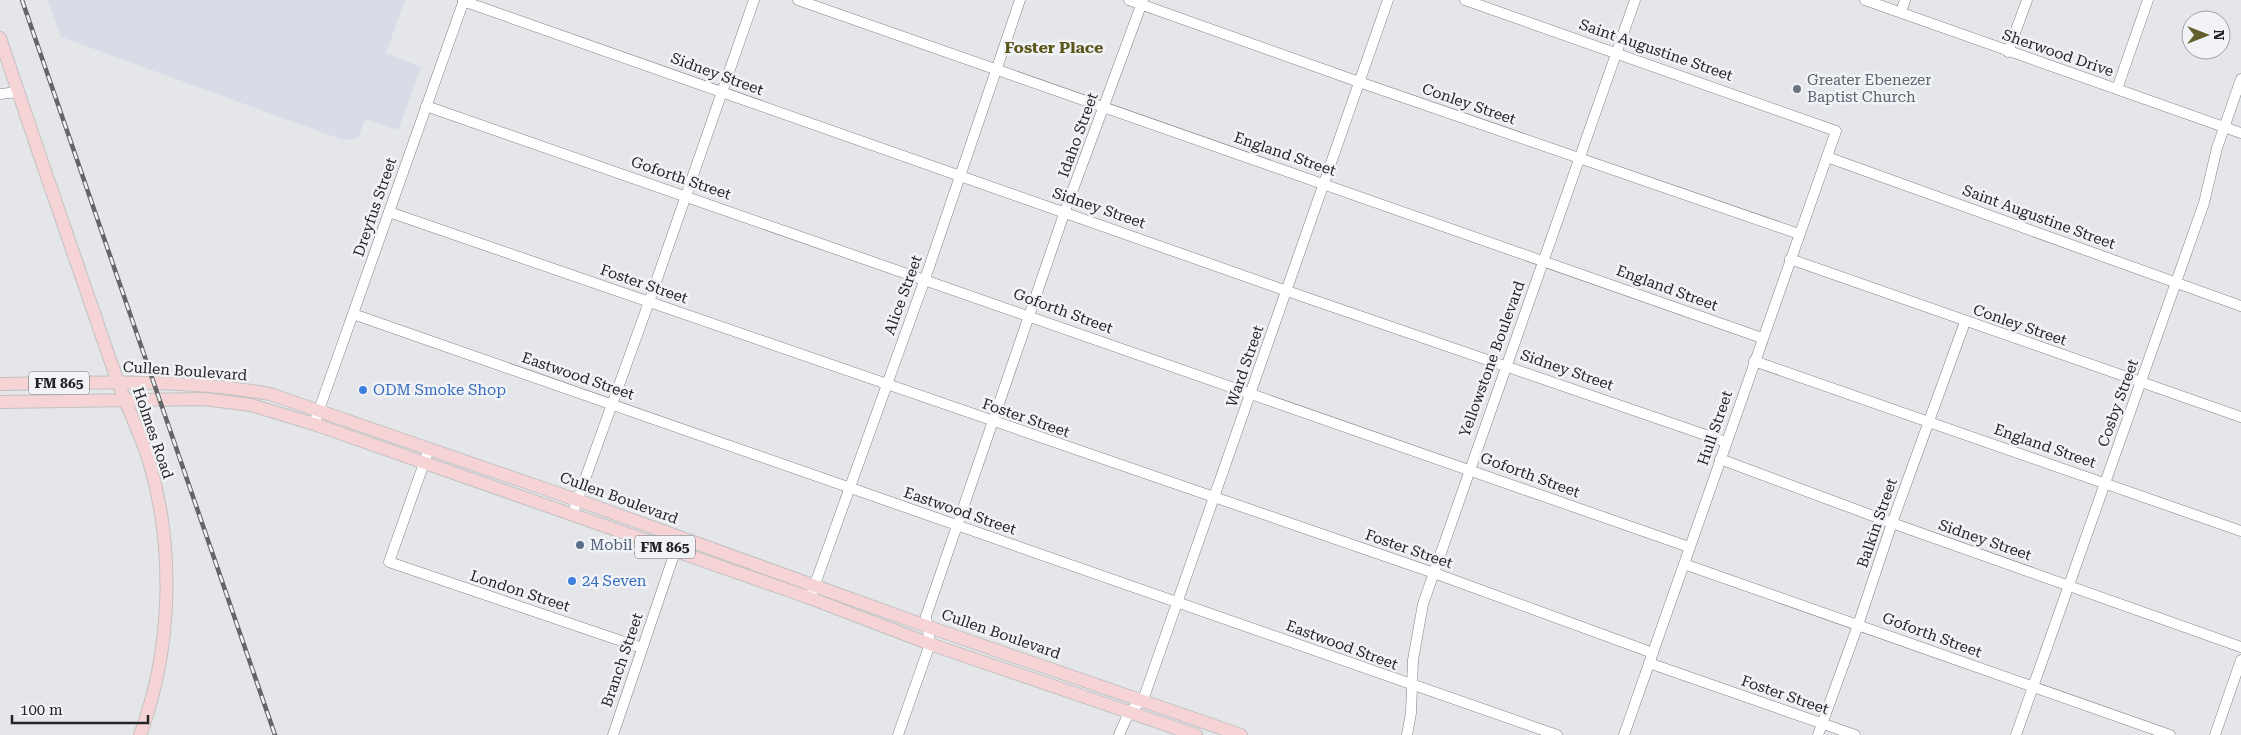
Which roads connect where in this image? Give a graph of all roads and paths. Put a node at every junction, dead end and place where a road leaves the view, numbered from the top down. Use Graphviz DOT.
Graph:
graph roads {
  1 [pos="754,0"];
  2 [pos="798,0"];
  3 [pos="1020,0"];
  4 [pos="1129,0"];
  5 [pos="1388,0"];
  6 [pos="1465,0"];
  7 [pos="1635,0"];
  8 [pos="1865,0"];
  9 [pos="1905,0"];
  10 [pos="2026,0"];
  11 [pos="2148,0"];
  12 [pos="463,1"];
  13 [pos="1142,2"];
  14 [pos="1901,12"];
  15 [pos="0,38"];
  16 [pos="1616,52"];
  17 [pos="2008,52"];
  18 [pos="997,71"];
  19 [pos="2241,79"];
  20 [pos="1359,82"];
  21 [pos="2117,89"];
  22 [pos="18,92"];
  23 [pos="722,92"];
  24 [pos="0,94"];
  25 [pos="426,106"];
  26 [pos="1104,108"];
  27 [pos="2224,127"];
  28 [pos="1836,131"];
  29 [pos="2241,133"];
  30 [pos="1827,157"];
  31 [pos="1580,158"];
  32 [pos="960,176"];
  33 [pos="1322,183"];
  34 [pos="686,195"];
  35 [pos="1065,211"];
  36 [pos="389,212"];
  37 [pos="1799,234"];
  38 [pos="1790,259"];
  39 [pos="1543,260"];
  40 [pos="925,279"];
  41 [pos="2176,282"];
  42 [pos="1287,290"];
  43 [pos="649,302"];
  44 [pos="2241,306"];
  45 [pos="353,314"];
  46 [pos="1030,315"];
  47 [pos="1965,322"];
  48 [pos="1762,338"];
  49 [pos="1754,361"];
  50 [pos="1507,365"];
  51 [pos="119,382"];
  52 [pos="2141,383"];
  53 [pos="0,384"];
  54 [pos="887,384"];
  55 [pos="255,392"];
  56 [pos="1251,395"];
  57 [pos="125,400"];
  58 [pos="0,402"];
  59 [pos="611,404"];
  60 [pos="251,405"];
  61 [pos="319,410"];
  62 [pos="2241,417"];
  63 [pos="993,422"];
  64 [pos="1930,422"];
  65 [pos="314,424"];
  66 [pos="1726,442"];
  67 [pos="429,449"];
  68 [pos="1720,459"];
  69 [pos="423,464"];
  70 [pos="1469,469"];
  71 [pos="2105,483"];
  72 [pos="850,488"];
  73 [pos="1213,498"];
  74 [pos="577,500"];
  75 [pos="572,515"];
  76 [pos="1892,523"];
  77 [pos="956,526"];
  78 [pos="2241,531"];
  79 [pos="680,537"];
  80 [pos="1689,547"];
  81 [pos="676,551"];
  82 [pos="1684,564"];
  83 [pos="1434,573"];
  84 [pos="815,584"];
  85 [pos="2069,586"];
  86 [pos="810,598"];
  87 [pos="1177,602"];
  88 [pos="1858,625"];
  89 [pos="926,626"];
  90 [pos="930,644"];
  91 [pos="2241,647"];
  92 [pos="642,648"];
  93 [pos="1651,658"];
  94 [pos="2241,660"];
  95 [pos="1033,662"];
  96 [pos="1028,677"];
  97 [pos="1413,686"];
  98 [pos="2034,687"];
  99 [pos="1143,700"];
  100 [pos="1129,712"];
  101 [pos="1822,723"];
  102 [pos="140,735"];
  103 [pos="613,735"];
  104 [pos="898,735"];
  105 [pos="1119,735"];
  106 [pos="1196,735"];
  107 [pos="1240,735"];
  108 [pos="1407,735"];
  109 [pos="1558,735"];
  110 [pos="1624,735"];
  111 [pos="1818,735"];
  112 [pos="1855,735"];
  113 [pos="2016,735"];
  114 [pos="2170,735"];
  115 [pos="2215,735"];
  1 -- 23 [label="street"];
  2 -- 18 [label="street, England Street"];
  3 -- 18 [label="street, Alice Street"];
  4 -- 13 [label="street, Conley Street"];
  5 -- 20 [label="street, Ward Street"];
  6 -- 16 [label="street, Saint Augustine Street"];
  7 -- 16 [label="street, Yellowstone Boulevard"];
  8 -- 14 [label="street, Sherwood Drive"];
  9 -- 14 [label="street"];
  10 -- 17 [label="street"];
  11 -- 21 [label="street"];
  12 -- 23 [label="street, Sidney Street"];
  12 -- 25 [label="street, Dreyfus Street"];
  13 -- 20 [label="street, Conley Street"];
  13 -- 26 [label="street, Idaho Street"];
  14 -- 17 [label="street, Sherwood Drive"];
  15 -- 22 [label="main road, Holmes Road"];
  16 -- 28 [label="street, Saint Augustine Street"];
  16 -- 31 [label="street, Yellowstone Boulevard"];
  17 -- 21 [label="street, Sherwood Drive"];
  18 -- 26 [label="street, England Street"];
  18 -- 32 [label="street, Alice Street"];
  19 -- 27 [label="street, Cosby Street"];
  20 -- 31 [label="street, Conley Street"];
  20 -- 33 [label="street, Ward Street"];
  21 -- 27 [label="street, Sherwood Drive"];
  22 -- 24 [label="street"];
  22 -- 51 [label="main road, Holmes Road"];
  23 -- 32 [label="street, Sidney Street"];
  23 -- 34 [label="street"];
  25 -- 34 [label="street, Goforth Street"];
  25 -- 36 [label="street, Dreyfus Street"];
  26 -- 33 [label="street, England Street"];
  26 -- 35 [label="street, Idaho Street"];
  27 -- 29 [label="street, Sherwood Drive"];
  27 -- 41 [label="street, Cosby Street"];
  28 -- 30 [label="street, Hull Street"];
  30 -- 37 [label="street, Hull Street"];
  30 -- 41 [label="street, Saint Augustine Street"];
  31 -- 37 [label="street, Conley Street"];
  31 -- 39 [label="street, Yellowstone Boulevard"];
  32 -- 35 [label="street, Sidney Street"];
  32 -- 40 [label="street, Alice Street"];
  33 -- 39 [label="street, England Street"];
  33 -- 42 [label="street, Ward Street"];
  34 -- 40 [label="street, Goforth Street"];
  34 -- 43 [label="street"];
  35 -- 42 [label="street, Sidney Street"];
  35 -- 46 [label="street, Idaho Street"];
  36 -- 43 [label="street, Foster Street"];
  36 -- 45 [label="street, Dreyfus Street"];
  37 -- 38 [label="street, Hull Street"];
  38 -- 47 [label="street, Conley Street"];
  38 -- 48 [label="street, Hull Street"];
  39 -- 48 [label="street, England Street"];
  39 -- 50 [label="street, Yellowstone Boulevard"];
  40 -- 46 [label="street, Goforth Street"];
  40 -- 54 [label="street, Alice Street"];
  41 -- 44 [label="street, Saint Augustine Street"];
  41 -- 52 [label="street, Cosby Street"];
  42 -- 50 [label="street, Sidney Street"];
  42 -- 56 [label="street, Ward Street"];
  43 -- 54 [label="street, Foster Street"];
  43 -- 59 [label="street"];
  45 -- 59 [label="street, Eastwood Street"];
  45 -- 61 [label="street, Dreyfus Street"];
  46 -- 56 [label="street, Goforth Street"];
  46 -- 63 [label="street, Idaho Street"];
  47 -- 52 [label="street, Conley Street"];
  47 -- 64 [label="street, Balkin Street"];
  48 -- 49 [label="street, Hull Street"];
  49 -- 64 [label="street, England Street"];
  49 -- 66 [label="street, Hull Street"];
  50 -- 66 [label="street, Sidney Street"];
  50 -- 70 [label="street, Yellowstone Boulevard"];
  51 -- 53 [label="main road, Cullen Boulevard / FM 865"];
  51 -- 55 [label="main road, Cullen Boulevard / FM 865"];
  51 -- 57 [label="main road, Holmes Road"];
  52 -- 62 [label="street, Conley Street"];
  52 -- 71 [label="street, Cosby Street"];
  54 -- 63 [label="street, Foster Street"];
  54 -- 72 [label="street, Alice Street"];
  55 -- 60 [label="main road"];
  55 -- 61 [label="main road, Cullen Boulevard / FM 865"];
  56 -- 70 [label="street, Goforth Street"];
  56 -- 73 [label="street, Ward Street"];
  57 -- 58 [label="main road, Cullen Boulevard / FM 865"];
  57 -- 60 [label="main road, Cullen Boulevard / FM 865"];
  57 -- 102 [label="main road, Holmes Road"];
  59 -- 72 [label="street, Eastwood Street"];
  59 -- 74 [label="street"];
  60 -- 65 [label="main road, Cullen Boulevard / FM 865"];
  61 -- 65 [label="street, Dreyfus Street"];
  61 -- 67 [label="main road, Cullen Boulevard / FM 865"];
  63 -- 73 [label="street, Foster Street"];
  63 -- 77 [label="street, Idaho Street"];
  64 -- 71 [label="street, England Street"];
  64 -- 76 [label="street, Balkin Street"];
  65 -- 69 [label="main road, Cullen Boulevard / FM 865"];
  66 -- 68 [label="street, Hull Street"];
  67 -- 69 [label="street"];
  67 -- 74 [label="main road, Cullen Boulevard / FM 865"];
  68 -- 76 [label="street, Sidney Street"];
  68 -- 80 [label="street, Hull Street"];
  69 -- 75 [label="main road, Cullen Boulevard / FM 865"];
  69 -- 92 [label="street, London Street"];
  70 -- 80 [label="street, Goforth Street"];
  70 -- 83 [label="street, Yellowstone Boulevard"];
  71 -- 78 [label="street, England Street"];
  71 -- 85 [label="street, Cosby Street"];
  72 -- 77 [label="street, Eastwood Street"];
  72 -- 84 [label="street, Alice Street"];
  73 -- 83 [label="street, Foster Street"];
  73 -- 87 [label="street, Ward Street"];
  74 -- 75 [label="street"];
  74 -- 79 [label="main road, Cullen Boulevard / FM 865"];
  75 -- 81 [label="main road, Cullen Boulevard / FM 865"];
  76 -- 85 [label="street, Sidney Street"];
  76 -- 88 [label="street, Balkin Street"];
  77 -- 87 [label="street, Eastwood Street"];
  77 -- 89 [label="street, Idaho Street"];
  79 -- 81 [label="street, Branch Street"];
  79 -- 84 [label="main road, Cullen Boulevard / FM 865"];
  80 -- 82 [label="street, Hull Street"];
  81 -- 86 [label="main road, Cullen Boulevard / FM 865"];
  81 -- 92 [label="street, Branch Street"];
  82 -- 88 [label="street, Goforth Street"];
  82 -- 93 [label="street, Hull Street"];
  83 -- 93 [label="street, Foster Street"];
  83 -- 97 [label="street, Yellowstone Boulevard"];
  84 -- 86 [label="street, Alice Street"];
  84 -- 89 [label="main road, Cullen Boulevard / FM 865"];
  85 -- 91 [label="street, Sidney Street"];
  85 -- 98 [label="street, Cosby Street"];
  86 -- 90 [label="main road, Cullen Boulevard / FM 865"];
  87 -- 97 [label="street, Eastwood Street"];
  87 -- 99 [label="street, Ward Street"];
  88 -- 98 [label="street, Goforth Street"];
  88 -- 101 [label="street, Balkin Street"];
  89 -- 90 [label="street, Idaho Street"];
  89 -- 95 [label="main road, Cullen Boulevard / FM 865"];
  90 -- 96 [label="main road, Cullen Boulevard / FM 865"];
  90 -- 104 [label="street"];
  92 -- 103 [label="street, Branch Street"];
  93 -- 101 [label="street, Foster Street"];
  93 -- 110 [label="street, Hull Street"];
  94 -- 115 [label="street"];
  95 -- 96 [label="main road"];
  95 -- 99 [label="main road, Cullen Boulevard / FM 865"];
  96 -- 100 [label="main road, Cullen Boulevard / FM 865"];
  97 -- 108 [label="street, Yellowstone Boulevard"];
  97 -- 109 [label="street, Eastwood Street"];
  98 -- 113 [label="street, Cosby Street"];
  98 -- 114 [label="street, Goforth Street"];
  99 -- 100 [label="street"];
  99 -- 107 [label="main road, Cullen Boulevard / FM 865"];
  100 -- 105 [label="street"];
  100 -- 106 [label="main road, Cullen Boulevard / FM 865"];
  101 -- 111 [label="street, Balkin Street"];
  101 -- 112 [label="street, Foster Street"];
}
